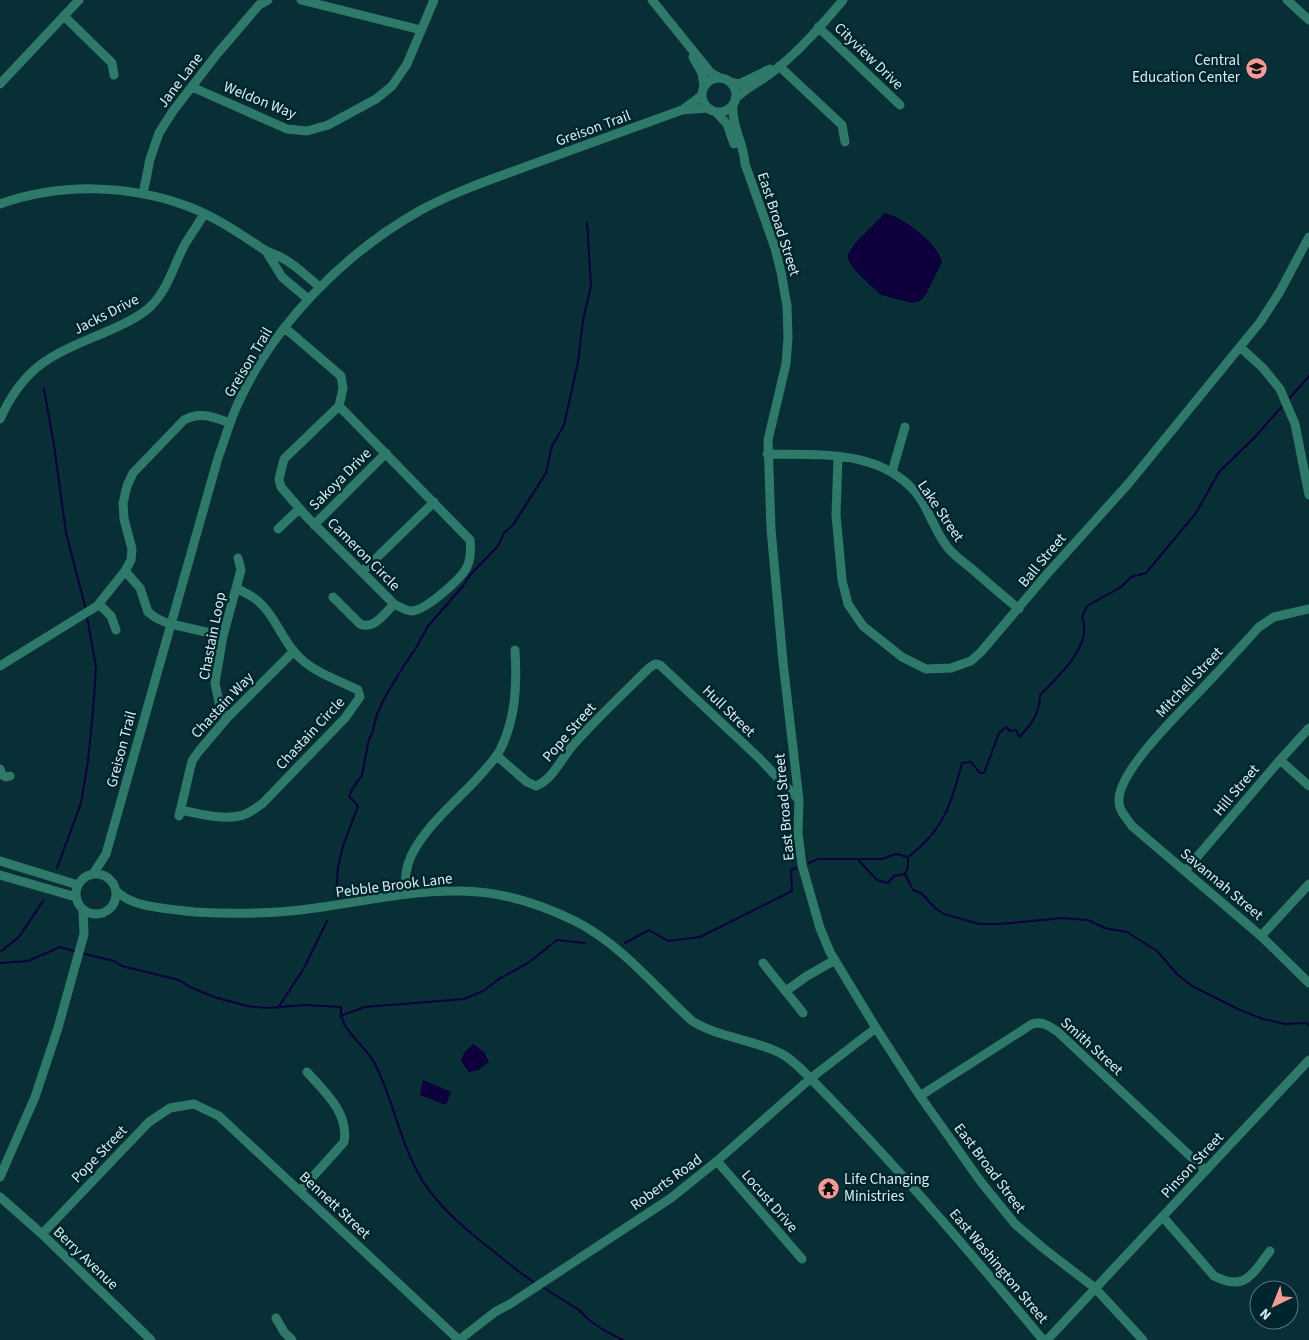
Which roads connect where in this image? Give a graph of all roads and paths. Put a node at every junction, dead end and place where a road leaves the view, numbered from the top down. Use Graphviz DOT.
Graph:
graph roads {
  1 [pos="79,0"];
  2 [pos="268,0"];
  3 [pos="302,0"];
  4 [pos="434,0"];
  5 [pos="652,0"];
  6 [pos="843,0"];
  7 [pos="1288,0"];
  8 [pos="64,16"];
  9 [pos="1309,20"];
  10 [pos="818,27"];
  11 [pos="421,30"];
  12 [pos="682,37"];
  13 [pos="779,66"];
  14 [pos="4,73"];
  15 [pos="114,75"];
  16 [pos="726,80"];
  17 [pos="0,84"];
  18 [pos="704,86"];
  19 [pos="192,87"];
  20 [pos="701,96"];
  21 [pos="734,102"];
  22 [pos="900,105"];
  23 [pos="707,108"];
  24 [pos="682,110"];
  25 [pos="716,112"];
  26 [pos="846,142"];
  27 [pos="745,164"];
  28 [pos="143,194"];
  29 [pos="0,204"];
  30 [pos="204,214"];
  31 [pos="1309,237"];
  32 [pos="266,250"];
  33 [pos="320,287"];
  34 [pos="308,299"];
  35 [pos="285,328"];
  36 [pos="1240,347"];
  37 [pos="339,406"];
  38 [pos="0,419"];
  39 [pos="230,423"];
  40 [pos="905,427"];
  41 [pos="386,453"];
  42 [pos="767,454"];
  43 [pos="838,457"];
  44 [pos="892,472"];
  45 [pos="1309,495"];
  46 [pos="434,502"];
  47 [pos="299,509"];
  48 [pos="314,524"];
  49 [pos="278,529"];
  50 [pos="238,558"];
  51 [pos="125,571"];
  52 [pos="362,572"];
  53 [pos="236,588"];
  54 [pos="333,597"];
  55 [pos="99,604"];
  56 [pos="394,604"];
  57 [pos="1019,609"];
  58 [pos="1309,609"];
  59 [pos="171,623"];
  60 [pos="116,630"];
  61 [pos="223,636"];
  62 [pos="515,650"];
  63 [pos="294,651"];
  64 [pos="660,664"];
  65 [pos="0,666"];
  66 [pos="227,718"];
  67 [pos="1309,728"];
  68 [pos="497,756"];
  69 [pos="1280,760"];
  70 [pos="0,769"];
  71 [pos="10,776"];
  72 [pos="1309,786"];
  73 [pos="799,800"];
  74 [pos="1119,806"];
  75 [pos="179,813"];
  76 [pos="106,854"];
  77 [pos="0,862"];
  78 [pos="1185,871"];
  79 [pos="93,874"];
  80 [pos="0,875"];
  81 [pos="108,878"];
  82 [pos="1309,884"];
  83 [pos="78,885"];
  84 [pos="116,891"];
  85 [pos="406,894"];
  86 [pos="76,897"];
  87 [pos="134,902"];
  88 [pos="111,907"];
  89 [pos="83,910"];
  90 [pos="98,914"];
  91 [pos="84,934"];
  92 [pos="1261,936"];
  93 [pos="835,960"];
  94 [pos="763,962"];
  95 [pos="1309,982"];
  96 [pos="786,992"];
  97 [pos="803,1013"];
  98 [pos="876,1028"];
  99 [pos="1308,1062"];
  100 [pos="307,1072"];
  101 [pos="811,1078"];
  102 [pos="920,1096"];
  103 [pos="184,1106"];
  104 [pos="717,1161"];
  105 [pos="1205,1170"];
  106 [pos="0,1177"];
  107 [pos="300,1191"];
  108 [pos="0,1198"];
  109 [pos="1163,1217"];
  110 [pos="42,1234"];
  111 [pos="1270,1251"];
  112 [pos="802,1259"];
  113 [pos="1096,1288"];
  114 [pos="276,1318"];
  115 [pos="151,1340"];
  116 [pos="292,1340"];
  117 [pos="459,1340"];
  118 [pos="1045,1340"];
  119 [pos="1143,1340"];
  1 -- 8 [label="street"];
  2 -- 19 [label="street, Jane Lane"];
  3 -- 11 [label="street"];
  4 -- 11 [label="street, Weldon Way"];
  5 -- 12 [label="street"];
  6 -- 10 [label="street"];
  7 -- 9 [label="street"];
  8 -- 14 [label="street"];
  8 -- 15 [label="street"];
  10 -- 13 [label="street"];
  10 -- 22 [label="street, Cityview Drive"];
  11 -- 19 [label="street, Weldon Way"];
  12 -- 16 [label="street"];
  12 -- 18 [label="street"];
  13 -- 16 [label="street"];
  13 -- 21 [label="street"];
  13 -- 26 [label="street"];
  14 -- 17 [label="street"];
  16 -- 18 [label="street"];
  16 -- 21 [label="street, East Broad Street"];
  18 -- 20 [label="street"];
  19 -- 28 [label="street, Jane Lane"];
  20 -- 23 [label="street"];
  20 -- 24 [label="street, Greison Trail"];
  21 -- 25 [label="street"];
  21 -- 27 [label="street, East Broad Street"];
  23 -- 24 [label="street, Greison Trail"];
  23 -- 25 [label="street"];
  24 -- 33 [label="street, Greison Trail"];
  25 -- 27 [label="street, East Broad Street"];
  27 -- 42 [label="street, East Broad Street"];
  28 -- 29 [label="street"];
  28 -- 30 [label="street"];
  30 -- 32 [label="street"];
  30 -- 38 [label="street, Jacks Drive"];
  31 -- 36 [label="street, Ball Street"];
  32 -- 33 [label="street"];
  32 -- 34 [label="street"];
  33 -- 34 [label="street, Greison Trail"];
  34 -- 35 [label="street, Greison Trail"];
  35 -- 37 [label="street"];
  35 -- 39 [label="street, Greison Trail"];
  36 -- 45 [label="street"];
  36 -- 57 [label="street, Ball Street"];
  37 -- 41 [label="street, Cameron Circle"];
  37 -- 47 [label="street, Cameron Circle"];
  39 -- 51 [label="street"];
  39 -- 59 [label="street, Greison Trail"];
  40 -- 44 [label="street"];
  41 -- 46 [label="street, Cameron Circle"];
  41 -- 48 [label="street, Sakoya Drive"];
  42 -- 43 [label="street, Lake Street"];
  42 -- 73 [label="street, East Broad Street"];
  43 -- 44 [label="street, Lake Street"];
  43 -- 57 [label="street, Ball Street"];
  44 -- 57 [label="street, Lake Street"];
  46 -- 52 [label="street"];
  46 -- 56 [label="street, Cameron Circle"];
  47 -- 48 [label="street, Cameron Circle"];
  47 -- 49 [label="street"];
  48 -- 52 [label="street, Cameron Circle"];
  50 -- 53 [label="street, Chastain Loop"];
  51 -- 55 [label="street"];
  51 -- 59 [label="street"];
  52 -- 56 [label="street, Cameron Circle"];
  53 -- 61 [label="street, Chastain Loop"];
  53 -- 63 [label="street, Chastain Circle"];
  54 -- 56 [label="street"];
  55 -- 60 [label="street"];
  55 -- 65 [label="street"];
  58 -- 74 [label="street, Mitchell Street"];
  59 -- 61 [label="street"];
  59 -- 76 [label="street, Greison Trail"];
  61 -- 66 [label="street, Chastain Loop"];
  62 -- 68 [label="street"];
  63 -- 66 [label="street, Chastain Way"];
  63 -- 75 [label="street, Chastain Circle"];
  64 -- 68 [label="street, Pope Street"];
  64 -- 73 [label="street, Hull Street"];
  66 -- 75 [label="street, Chastain Way"];
  67 -- 69 [label="street, Hill Street"];
  68 -- 85 [label="street"];
  69 -- 72 [label="street"];
  69 -- 78 [label="street, Hill Street"];
  70 -- 71 [label="street"];
  73 -- 93 [label="street, East Broad Street"];
  74 -- 78 [label="street, Savannah Street"];
  76 -- 79 [label="street, Greison Trail"];
  76 -- 81 [label="street, Greison Trail"];
  77 -- 83 [label="street"];
  78 -- 92 [label="street, Savannah Street"];
  79 -- 81 [label="street"];
  79 -- 83 [label="street"];
  80 -- 86 [label="street"];
  81 -- 84 [label="street"];
  82 -- 92 [label="street"];
  83 -- 86 [label="street"];
  84 -- 87 [label="street, Pebble Brook Lane"];
  84 -- 88 [label="street"];
  85 -- 87 [label="street, Pebble Brook Lane"];
  85 -- 101 [label="street, Pebble Brook Lane"];
  86 -- 89 [label="street"];
  87 -- 88 [label="street, Pebble Brook Lane"];
  88 -- 90 [label="street"];
  89 -- 90 [label="street"];
  89 -- 91 [label="street"];
  90 -- 91 [label="street"];
  91 -- 106 [label="street"];
  92 -- 95 [label="street, Savannah Street"];
  93 -- 96 [label="street"];
  93 -- 98 [label="street, East Broad Street"];
  94 -- 96 [label="street"];
  96 -- 97 [label="street"];
  98 -- 101 [label="street, Roberts Road"];
  98 -- 102 [label="street, East Broad Street"];
  99 -- 105 [label="street, Pinson Street"];
  100 -- 107 [label="street"];
  101 -- 104 [label="street, Roberts Road"];
  101 -- 118 [label="street, East Washington Street"];
  102 -- 105 [label="street, Smith Street"];
  102 -- 113 [label="street, East Broad Street"];
  103 -- 107 [label="street, Bennett Street"];
  103 -- 110 [label="street, Pope Street"];
  104 -- 112 [label="street, Locust Drive"];
  104 -- 117 [label="street, Roberts Road"];
  105 -- 109 [label="street, Pinson Street"];
  107 -- 117 [label="street, Bennett Street"];
  108 -- 110 [label="street, Berry Avenue"];
  109 -- 111 [label="street"];
  109 -- 113 [label="street, Pinson Street"];
  110 -- 115 [label="street, Berry Avenue"];
  113 -- 118 [label="street, Pinson Street"];
  113 -- 119 [label="street, East Broad Street"];
  114 -- 116 [label="street"];
}
